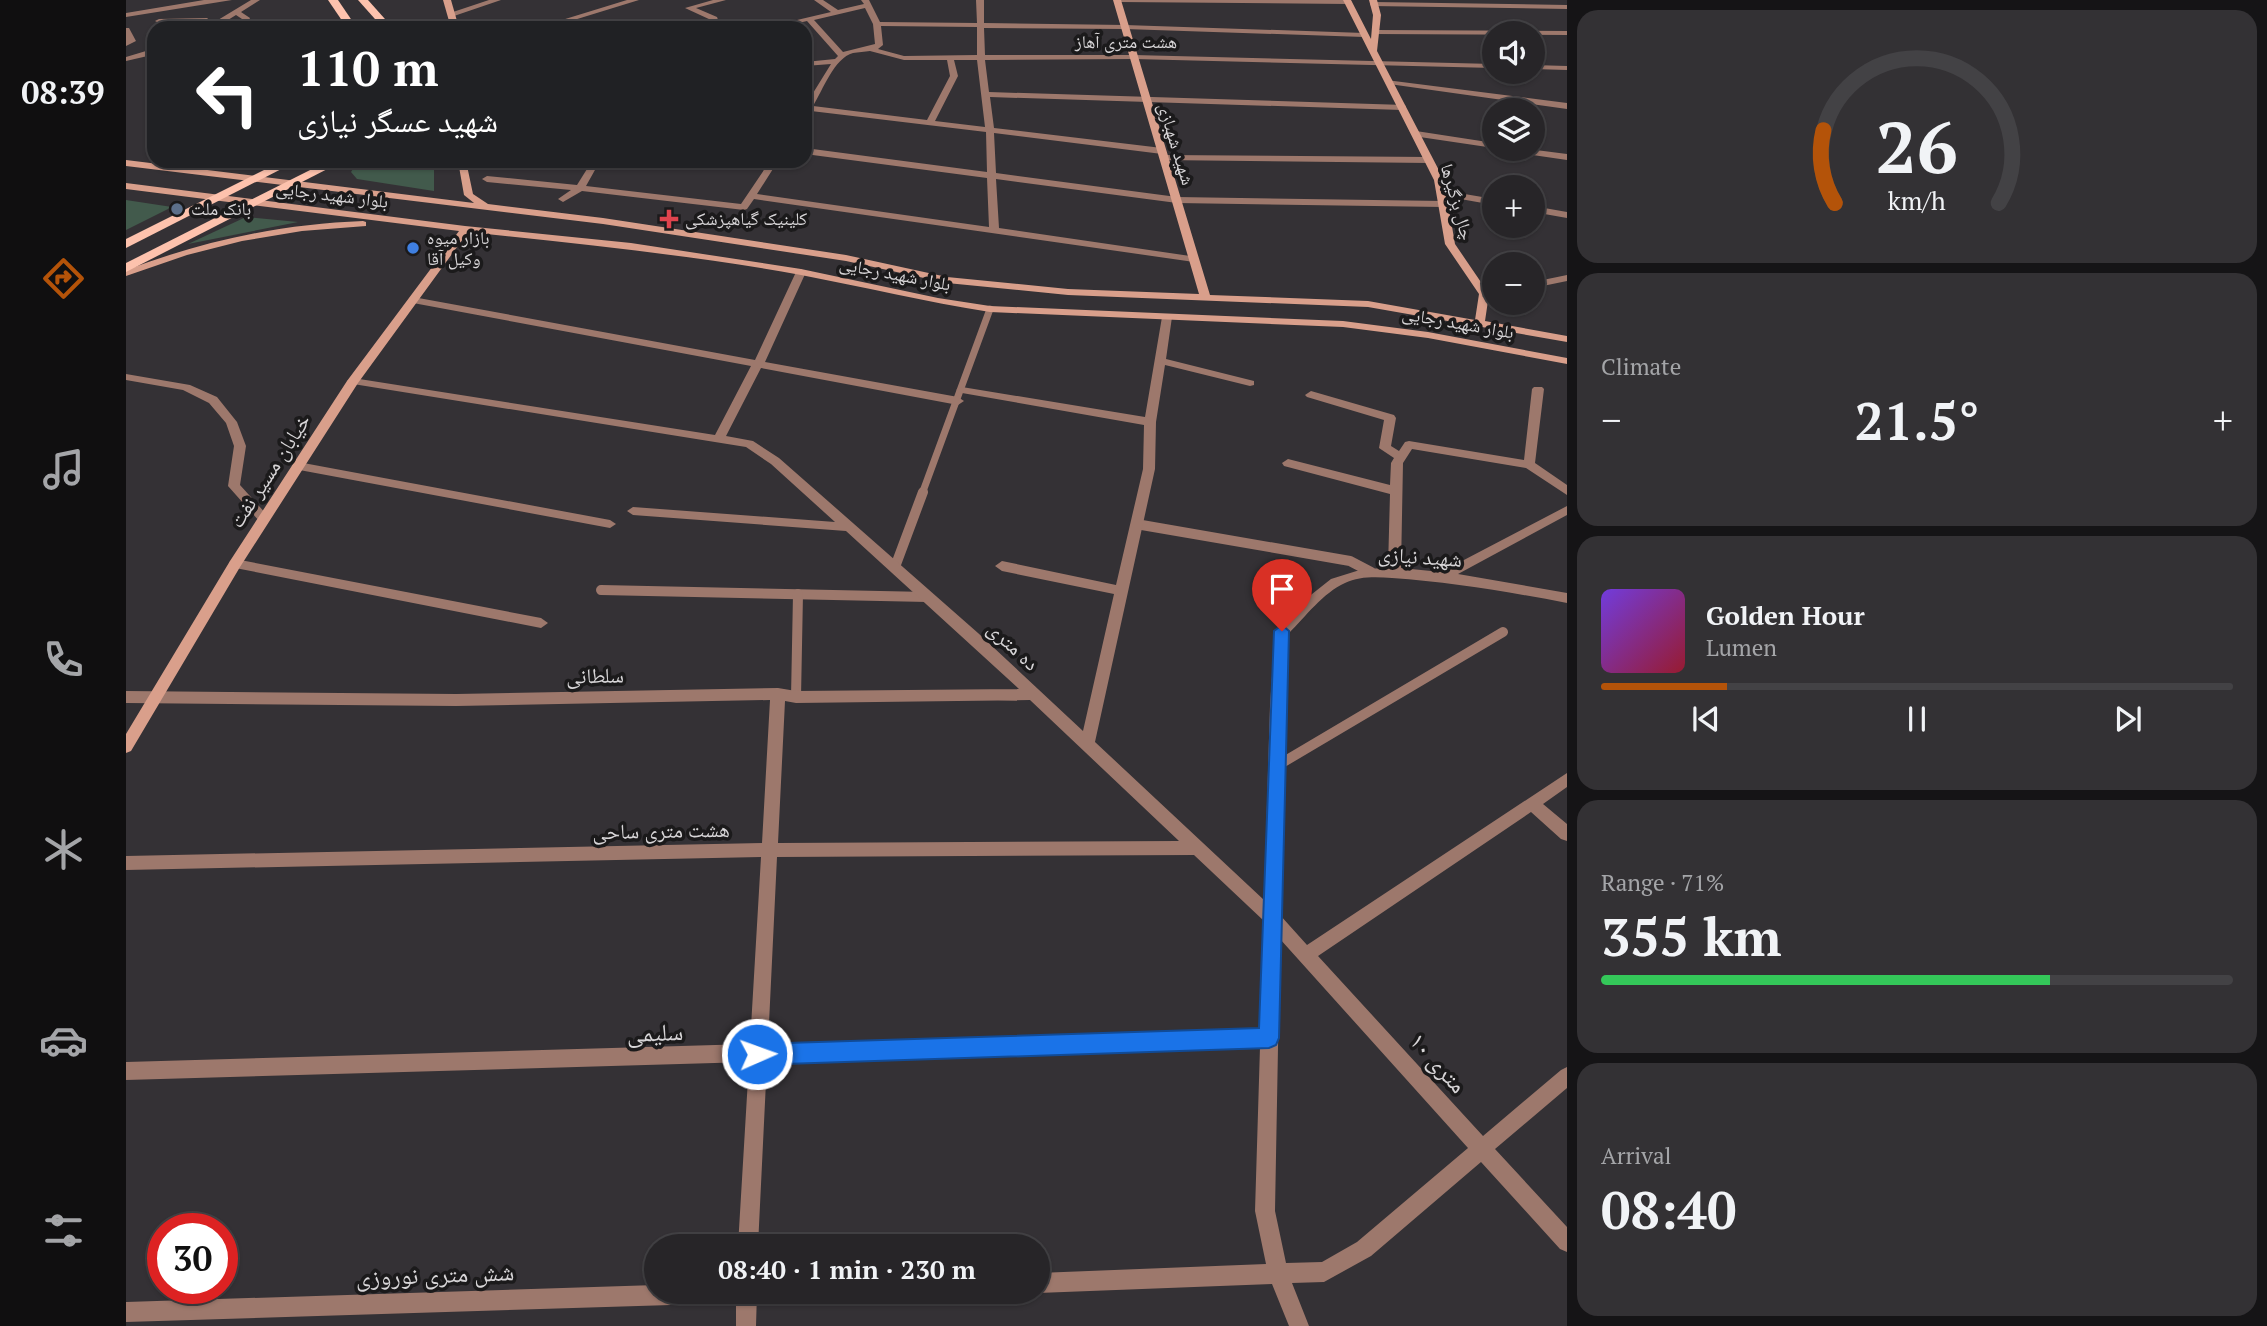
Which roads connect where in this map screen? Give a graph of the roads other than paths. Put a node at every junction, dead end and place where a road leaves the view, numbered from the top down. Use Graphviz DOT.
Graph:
graph roads {
  1 [pos="228,0"];
  2 [pos="256,0"];
  3 [pos="333,0"];
  4 [pos="363,0"];
  5 [pos="447,0"];
  6 [pos="497,0"];
  7 [pos="635,0"];
  8 [pos="722,0"];
  9 [pos="818,0"];
  10 [pos="980,0"];
  11 [pos="1118,0"];
  12 [pos="1347,1"];
  13 [pos="1373,2"];
  14 [pos="865,3"];
  15 [pos="1563,5"];
  16 [pos="236,12"];
  17 [pos="836,12"];
  18 [pos="451,14"];
  19 [pos="126,15"];
  20 [pos="808,18"];
  21 [pos="1567,19"];
  22 [pos="159,21"];
  23 [pos="207,21"];
  24 [pos="220,21"];
  25 [pos="245,21"];
  26 [pos="347,21"];
  27 [pos="382,21"];
  28 [pos="453,21"];
  29 [pos="564,21"];
  30 [pos="715,21"];
  31 [pos="796,21"];
  32 [pos="810,21"];
  33 [pos="812,23"];
  34 [pos="877,24"];
  35 [pos="979,25"];
  36 [pos="1125,27"];
  37 [pos="126,30"];
  38 [pos="1376,32"];
  39 [pos="1567,33"];
  40 [pos="1364,35"];
  41 [pos="126,44"];
  42 [pos="873,50"];
  43 [pos="1373,51"];
  44 [pos="147,54"];
  45 [pos="1133,57"];
  46 [pos="840,58"];
  47 [pos="950,58"];
  48 [pos="981,58"];
  49 [pos="126,59"];
  50 [pos="812,63"];
  51 [pos="1380,63"];
  52 [pos="1482,66"];
  53 [pos="1545,67"];
  54 [pos="1567,68"];
  55 [pos="1389,82"];
  56 [pos="984,94"];
  57 [pos="1502,97"];
  58 [pos="1147,101"];
  59 [pos="812,102"];
  60 [pos="1567,106"];
  61 [pos="1402,107"];
  62 [pos="812,112"];
  63 [pos="930,123"];
  64 [pos="990,130"];
  65 [pos="1416,134"];
  66 [pos="1482,144"];
  67 [pos="812,152"];
  68 [pos="1163,154"];
  69 [pos="1545,154"];
  70 [pos="1567,157"];
  71 [pos="1429,160"];
  72 [pos="126,163"];
  73 [pos="147,165"];
  74 [pos="172,168"];
  75 [pos="277,168"];
  76 [pos="323,168"];
  77 [pos="463,168"];
  78 [pos="592,168"];
  79 [pos="769,168"];
  80 [pos="989,175"];
  81 [pos="256,179"];
  82 [pos="487,179"];
  83 [pos="290,185"];
  84 [pos="126,186"];
  85 [pos="580,188"];
  86 [pos="1441,193"];
  87 [pos="751,196"];
  88 [pos="218,199"];
  89 [pos="563,199"];
  90 [pos="1177,200"];
  91 [pos="1482,200"];
  92 [pos="253,203"];
  93 [pos="1443,204"];
  94 [pos="1545,211"];
  95 [pos="513,212"];
  96 [pos="1567,215"];
  97 [pos="414,223"];
  98 [pos="465,229"];
  99 [pos="994,230"];
  100 [pos="126,244"];
  101 [pos="1194,259"];
  102 [pos="126,271"];
  103 [pos="801,272"];
  104 [pos="924,275"];
  105 [pos="1567,278"];
  106 [pos="947,279"];
  107 [pos="1545,283"];
  108 [pos="1482,284"];
  109 [pos="912,296"];
  110 [pos="1206,296"];
  111 [pos="413,300"];
  112 [pos="938,301"];
  113 [pos="990,309"];
  114 [pos="1482,315"];
  115 [pos="1167,317"];
  116 [pos="1480,323"];
  117 [pos="1567,339"];
  118 [pos="1161,360"];
  119 [pos="1567,361"];
  120 [pos="759,362"];
  121 [pos="126,377"];
  122 [pos="353,381"];
  123 [pos="1250,383"];
  124 [pos="1538,389"];
  125 [pos="960,395"];
  126 [pos="1311,395"];
  127 [pos="1150,422"];
  128 [pos="722,434"];
  129 [pos="1401,457"];
  130 [pos="1287,463"];
  131 [pos="1529,465"];
  132 [pos="298,466"];
  133 [pos="1396,491"];
  134 [pos="1567,491"];
  135 [pos="1567,510"];
  136 [pos="633,511"];
  137 [pos="264,519"];
  138 [pos="610,524"];
  139 [pos="1136,524"];
  140 [pos="849,527"];
  141 [pos="235,564"];
  142 [pos="1002,566"];
  143 [pos="895,567"];
  144 [pos="1371,572"];
  145 [pos="1394,574"];
  146 [pos="1442,577"];
  147 [pos="601,590"];
  148 [pos="1121,591"];
  149 [pos="798,594"];
  150 [pos="928,597"];
  151 [pos="1567,598"];
  152 [pos="541,623"];
  153 [pos="1503,632"];
  154 [pos="1035,694"];
  155 [pos="787,695"];
  156 [pos="126,697"];
  157 [pos="157,699"];
  158 [pos="1087,744"];
  159 [pos="126,747"];
  160 [pos="1275,767"];
  161 [pos="1567,779"];
  162 [pos="1531,803"];
  163 [pos="1567,834"];
  164 [pos="1198,848"];
  165 [pos="768,850"];
  166 [pos="126,863"];
  167 [pos="1272,918"];
  168 [pos="1306,955"];
  169 [pos="1269,1038"];
  170 [pos="757,1054"];
  171 [pos="126,1071"];
  172 [pos="1567,1076"];
  173 [pos="1483,1149"];
  174 [pos="749,1234"];
  175 [pos="1567,1242"];
  176 [pos="1279,1276"];
  177 [pos="1050,1283"];
  178 [pos="644,1295"];
  179 [pos="747,1304"];
  180 [pos="126,1312"];
  181 [pos="746,1326"];
  182 [pos="1299,1326"];
  1 -- 19 [label="street"];
  2 -- 16 [label="street"];
  3 -- 26 [label="main road"];
  4 -- 27 [label="main road"];
  5 -- 18 [label="main road"];
  6 -- 18 [label="street"];
  7 -- 29 [label="street"];
  8 -- 30 [label="street"];
  9 -- 17 [label="street"];
  10 -- 35 [label="street"];
  11 -- 12 [label="street"];
  11 -- 36 [label="main road, شهید شهبازی"];
  12 -- 40 [label="main road, چال بزگیرها"];
  13 -- 15 [label="street"];
  13 -- 38 [label="main road"];
  14 -- 17 [label="street"];
  14 -- 34 [label="street"];
  15 -- 21 [label="street"];
  16 -- 24 [label="street"];
  16 -- 25 [label="street"];
  17 -- 20 [label="street"];
  18 -- 28 [label="main road"];
  20 -- 31 [label="street"];
  20 -- 32 [label="street"];
  22 -- 23 [label="street"];
  33 -- 46 [label="street"];
  34 -- 35 [label="street"];
  34 -- 42 [label="street"];
  35 -- 36 [label="street"];
  35 -- 48 [label="street"];
  36 -- 40 [label="street"];
  36 -- 45 [label="main road, شهید شهبازی"];
  37 -- 41 [label="street"];
  38 -- 39 [label="street"];
  38 -- 43 [label="main road"];
  40 -- 43 [label="main road, چال بزگیرها"];
  42 -- 46 [label="street"];
  42 -- 47 [label="street, هشت متری آهاز"];
  43 -- 51 [label="main road, چال بزگیرها"];
  44 -- 49 [label="street"];
  45 -- 48 [label="street, هشت متری آهاز"];
  45 -- 51 [label="street, هشت متری آهاز"];
  45 -- 58 [label="main road, شهید شهبازی"];
  46 -- 50 [label="street"];
  46 -- 59 [label="street"];
  47 -- 48 [label="street, هشت متری آهاز"];
  47 -- 63 [label="street"];
  48 -- 56 [label="street"];
  51 -- 52 [label="street, هشت متری آهاز"];
  51 -- 55 [label="main road, چال بزگیرها"];
  53 -- 54 [label="street"];
  55 -- 57 [label="street"];
  55 -- 61 [label="main road, چال بزگیرها"];
  56 -- 58 [label="street"];
  56 -- 64 [label="street"];
  57 -- 60 [label="street"];
  58 -- 61 [label="street"];
  58 -- 68 [label="main road, شهید شهبازی"];
  61 -- 65 [label="main road, چال بزگیرها"];
  62 -- 63 [label="street"];
  63 -- 64 [label="street"];
  64 -- 68 [label="street"];
  64 -- 80 [label="street"];
  65 -- 66 [label="street"];
  65 -- 71 [label="main road, چال بزگیرها"];
  67 -- 80 [label="street"];
  68 -- 71 [label="street"];
  68 -- 90 [label="main road, شهید شهبازی"];
  69 -- 70 [label="street"];
  71 -- 86 [label="main road, چال بزگیرها"];
  72 -- 73 [label="main road"];
  74 -- 81 [label="main road, بلوار شهید رجایی"];
  75 -- 81 [label="main road"];
  76 -- 83 [label="main road"];
  77 -- 95 [label="main road"];
  78 -- 85 [label="street"];
  79 -- 87 [label="street"];
  80 -- 90 [label="street"];
  80 -- 99 [label="street"];
  81 -- 83 [label="main road, بلوار شهید رجایی"];
  81 -- 88 [label="main road"];
  82 -- 85 [label="street"];
  83 -- 92 [label="main road"];
  83 -- 95 [label="main road, بلوار شهید رجایی"];
  84 -- 88 [label="main road, بلوار شهید رجایی"];
  85 -- 87 [label="street"];
  85 -- 89 [label="street"];
  86 -- 91 [label="street"];
  86 -- 93 [label="main road, چال بزگیرها"];
  87 -- 99 [label="street"];
  88 -- 92 [label="main road, بلوار شهید رجایی"];
  88 -- 100 [label="main road"];
  90 -- 93 [label="street"];
  90 -- 101 [label="main road, شهید شهبازی"];
  92 -- 97 [label="main road, بلوار شهید رجایی"];
  92 -- 102 [label="main road"];
  93 -- 108 [label="main road, چال بزگیرها"];
  94 -- 96 [label="street"];
  95 -- 104 [label="main road, بلوار شهید رجایی"];
  97 -- 98 [label="main road, بلوار شهید رجایی"];
  97 -- 102 [label="main road"];
  98 -- 103 [label="main road, بلوار شهید رجایی"];
  98 -- 111 [label="main road, خیابان مسیر نفت"];
  99 -- 101 [label="street"];
  101 -- 110 [label="main road, شهید شهبازی"];
  103 -- 109 [label="main road, بلوار شهید رجایی"];
  103 -- 120 [label="street"];
  104 -- 106 [label="main road, بلوار شهید رجایی"];
  104 -- 109 [label="main road"];
  105 -- 107 [label="street"];
  106 -- 110 [label="main road, بلوار شهید رجایی"];
  106 -- 112 [label="main road"];
  109 -- 112 [label="main road, بلوار شهید رجایی"];
  110 -- 116 [label="main road, بلوار شهید رجایی"];
  111 -- 120 [label="street"];
  111 -- 122 [label="main road, خیابان مسیر نفت"];
  112 -- 113 [label="main road, بلوار شهید رجایی"];
  113 -- 115 [label="main road, بلوار شهید رجایی"];
  113 -- 125 [label="lane"];
  114 -- 116 [label="main road, چال بزگیرها"];
  115 -- 118 [label="street"];
  115 -- 119 [label="main road, بلوار شهید رجایی"];
  116 -- 117 [label="main road, بلوار شهید رجایی"];
  118 -- 123 [label="street"];
  118 -- 127 [label="street"];
  120 -- 125 [label="street"];
  120 -- 128 [label="street"];
  121 -- 137 [label="street"];
  122 -- 128 [label="street, ده متری"];
  122 -- 132 [label="main road, خیابان مسیر نفت"];
  124 -- 131 [label="street"];
  125 -- 127 [label="street"];
  125 -- 143 [label="lane"];
  126 -- 129 [label="street"];
  127 -- 139 [label="street"];
  128 -- 140 [label="street, ده متری"];
  129 -- 131 [label="street"];
  129 -- 133 [label="street"];
  130 -- 133 [label="street"];
  131 -- 134 [label="street"];
  132 -- 137 [label="main road, خیابان مسیر نفت"];
  132 -- 138 [label="street"];
  133 -- 145 [label="street"];
  135 -- 146 [label="street"];
  136 -- 140 [label="street"];
  137 -- 141 [label="main road, خیابان مسیر نفت"];
  139 -- 144 [label="lane"];
  139 -- 148 [label="street"];
  140 -- 143 [label="street, ده متری"];
  141 -- 152 [label="street"];
  141 -- 157 [label="main road, خیابان مسیر نفت"];
  142 -- 148 [label="street"];
  143 -- 150 [label="street, ده متری"];
  144 -- 145 [label="street, شهید نیازی"];
  144 -- 160 [label="street, شهید نیازی"];
  145 -- 146 [label="street, شهید نیازی"];
  146 -- 151 [label="street, شهید نیازی"];
  147 -- 149 [label="lane"];
  148 -- 158 [label="street"];
  149 -- 150 [label="lane"];
  149 -- 155 [label="lane"];
  150 -- 154 [label="street, ده متری"];
  153 -- 160 [label="lane"];
  154 -- 155 [label="street, سلطانی"];
  154 -- 158 [label="street, ده متری"];
  155 -- 157 [label="street, سلطانی"];
  155 -- 165 [label="street"];
  156 -- 157 [label="street, سلطانی"];
  157 -- 159 [label="main road, خیابان مسیر نفت"];
  158 -- 164 [label="street, ده متری"];
  160 -- 167 [label="street, شهید نیازی"];
  161 -- 162 [label="street"];
  162 -- 163 [label="street"];
  162 -- 168 [label="street"];
  164 -- 165 [label="street, هشت متری ساحی"];
  164 -- 167 [label="street, ده متری"];
  165 -- 166 [label="street, هشت متری ساحی"];
  165 -- 170 [label="street"];
  167 -- 168 [label="street, ۱۰ متری"];
  167 -- 169 [label="street, شهید نیازی"];
  168 -- 173 [label="street, ۱۰ متری"];
  169 -- 170 [label="street, سلیمی"];
  169 -- 176 [label="street, شهید نیازی"];
  170 -- 171 [label="street, سلیمی"];
  170 -- 174 [label="street"];
  172 -- 173 [label="street"];
  173 -- 175 [label="street, ۱۰ متری"];
  173 -- 176 [label="street"];
  176 -- 177 [label="street"];
  176 -- 182 [label="street, شهید نیازی"];
  178 -- 180 [label="street, شش متری نوروزی"];
  179 -- 181 [label="street"];
}
